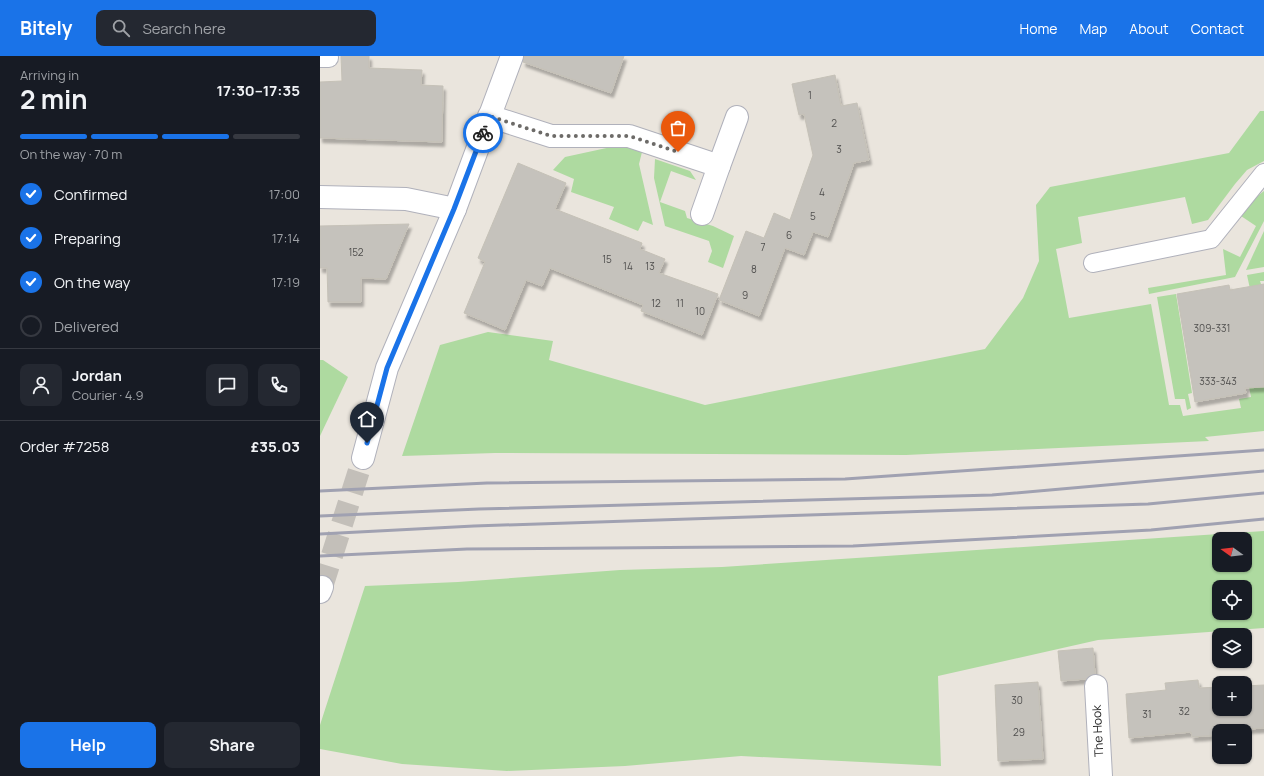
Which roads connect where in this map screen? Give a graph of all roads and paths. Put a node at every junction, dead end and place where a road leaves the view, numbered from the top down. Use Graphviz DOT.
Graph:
graph roads {
  1 [pos="512,56"];
  2 [pos="489,116"];
  3 [pos="737,117"];
  4 [pos="719,166"];
  5 [pos="1264,173"];
  6 [pos="320,197"];
  7 [pos="454,209"];
  8 [pos="702,214"];
  9 [pos="1093,263"];
  10 [pos="363,458"];
  11 [pos="1096,686"];
  12 [pos="1101,776"];
  1 -- 2 [label="street"];
  2 -- 4 [label="street"];
  2 -- 7 [label="street"];
  3 -- 4 [label="street"];
  4 -- 8 [label="street"];
  5 -- 9 [label="lane"];
  6 -- 7 [label="street"];
  7 -- 10 [label="street"];
  11 -- 12 [label="street, The Hook"];
}
